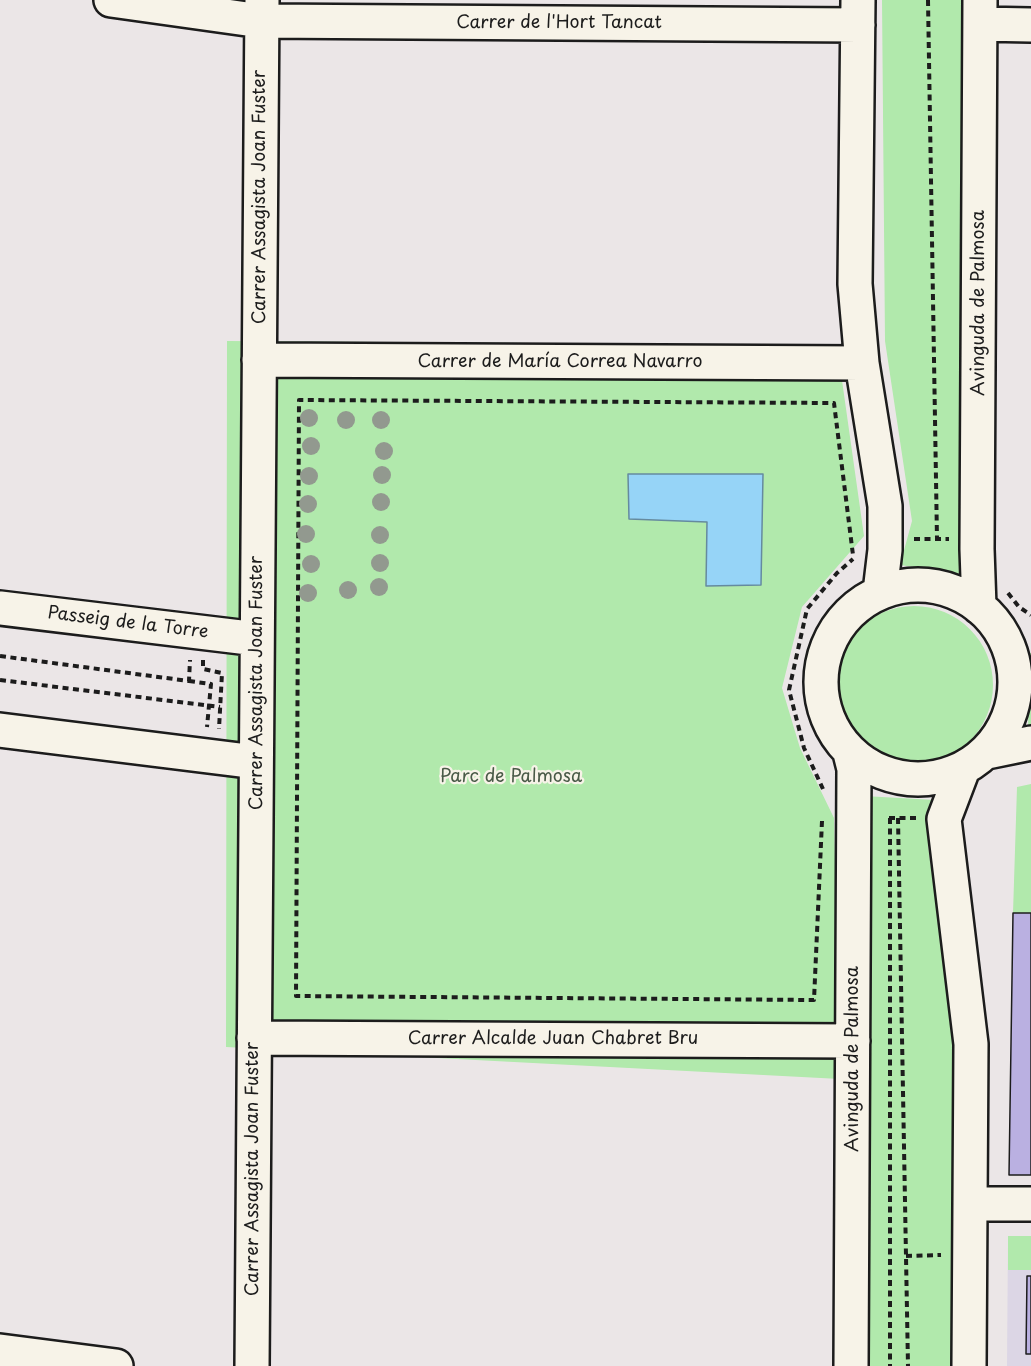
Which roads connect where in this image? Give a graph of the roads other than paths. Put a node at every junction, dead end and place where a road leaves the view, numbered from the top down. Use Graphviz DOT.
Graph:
graph roads {
  1 [pos="111,0"];
  2 [pos="261,10"];
  3 [pos="555,11"];
  4 [pos="858,12"];
  5 [pos="980,12"];
  6 [pos="1031,25"];
  7 [pos="259,360"];
  8 [pos="862,363"];
  9 [pos="880,592"];
  10 [pos="980,607"];
  11 [pos="0,608"];
  12 [pos="1017,637"];
  13 [pos="257,639"];
  14 [pos="0,730"];
  15 [pos="1031,743"];
  16 [pos="850,753"];
  17 [pos="975,760"];
  18 [pos="256,762"];
  19 [pos="254,1038"];
  20 [pos="853,1041"];
  21 [pos="970,1204"];
  22 [pos="1031,1204"];
  23 [pos="0,1351"];
  24 [pos="116,1366"];
  25 [pos="252,1366"];
  26 [pos="851,1366"];
  27 [pos="969,1366"];
  1 -- 2 [label="street, Carrer de l'Hort Tancat"];
  2 -- 3 [label="street, Carrer de l'Hort Tancat"];
  2 -- 7 [label="street, Carrer Assagista Joan Fuster"];
  3 -- 4 [label="street, Carrer de l'Hort Tancat"];
  4 -- 8 [label="street"];
  5 -- 6 [label="street"];
  5 -- 10 [label="street, Avinguda de Palmosa"];
  7 -- 8 [label="street, Carrer de María Correa Navarro"];
  7 -- 13 [label="street, Carrer Assagista Joan Fuster"];
  8 -- 9 [label="street"];
  9 -- 10 [label="street"];
  9 -- 16 [label="street"];
  10 -- 12 [label="street"];
  11 -- 13 [label="street, Passeig de la Torre"];
  12 -- 17 [label="street"];
  13 -- 18 [label="street, Carrer Assagista Joan Fuster"];
  14 -- 18 [label="street"];
  15 -- 17 [label="street"];
  16 -- 17 [label="street"];
  16 -- 20 [label="street, Avinguda de Palmosa"];
  17 -- 21 [label="street"];
  18 -- 19 [label="street, Carrer Assagista Joan Fuster"];
  19 -- 20 [label="street, Carrer Alcalde Juan Chabret Bru"];
  19 -- 25 [label="street, Carrer Assagista Joan Fuster"];
  20 -- 26 [label="street, Avinguda de Palmosa"];
  21 -- 22 [label="street"];
  21 -- 27 [label="street"];
  23 -- 24 [label="street"];
}
